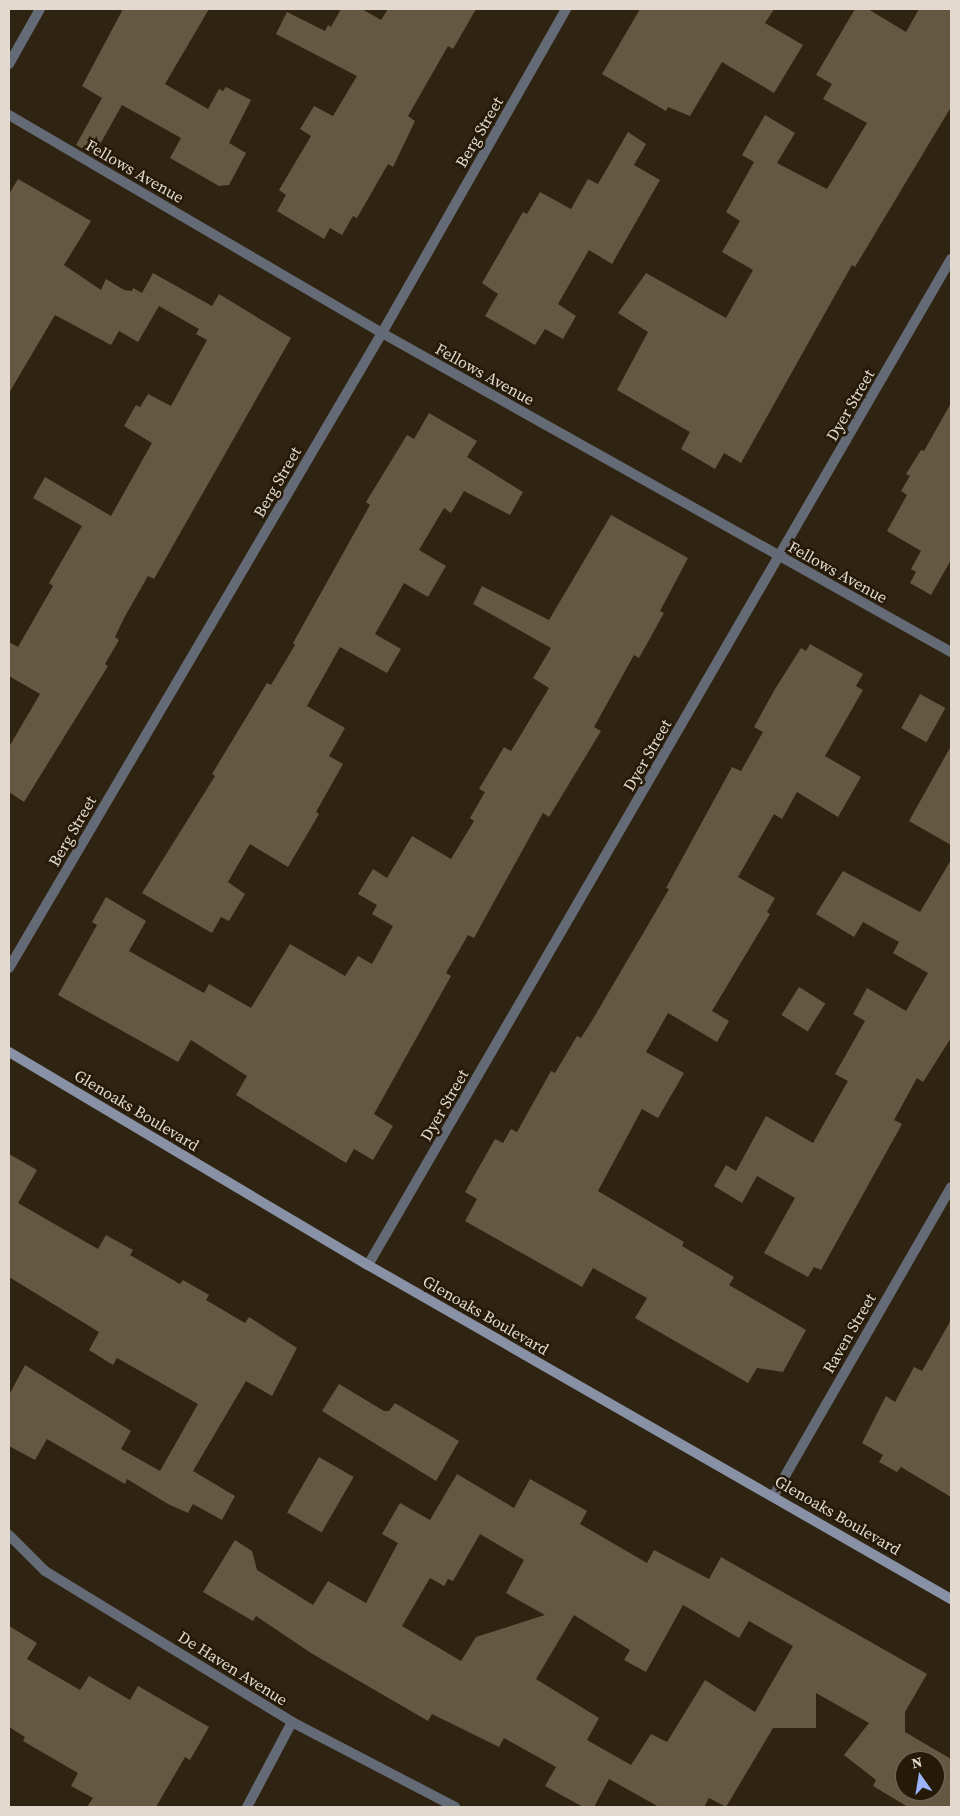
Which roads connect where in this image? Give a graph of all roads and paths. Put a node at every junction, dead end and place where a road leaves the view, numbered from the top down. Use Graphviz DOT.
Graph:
graph roads {
  1 [pos="40,9"];
  2 [pos="566,9"];
  3 [pos="9,64"];
  4 [pos="9,115"];
  5 [pos="951,259"];
  6 [pos="382,333"];
  7 [pos="779,557"];
  8 [pos="951,652"];
  9 [pos="9,968"];
  10 [pos="9,1052"];
  11 [pos="951,1187"];
  12 [pos="368,1265"];
  13 [pos="774,1495"];
  14 [pos="9,1535"];
  15 [pos="951,1599"];
  16 [pos="292,1722"];
  17 [pos="247,1807"];
  18 [pos="455,1807"];
  1 -- 3 [label="street"];
  2 -- 6 [label="street, Berg Street"];
  4 -- 6 [label="street, Fellows Avenue"];
  5 -- 7 [label="street, Dyer Street"];
  6 -- 7 [label="street, Fellows Avenue"];
  6 -- 9 [label="street, Berg Street"];
  7 -- 8 [label="street, Fellows Avenue"];
  7 -- 12 [label="street, Dyer Street"];
  10 -- 12 [label="main road, Glenoaks Boulevard"];
  11 -- 13 [label="street, Raven Street"];
  12 -- 13 [label="main road, Glenoaks Boulevard"];
  13 -- 15 [label="main road, Glenoaks Boulevard"];
  14 -- 16 [label="street, De Haven Avenue"];
  16 -- 17 [label="street"];
  16 -- 18 [label="street, De Haven Avenue"];
}
